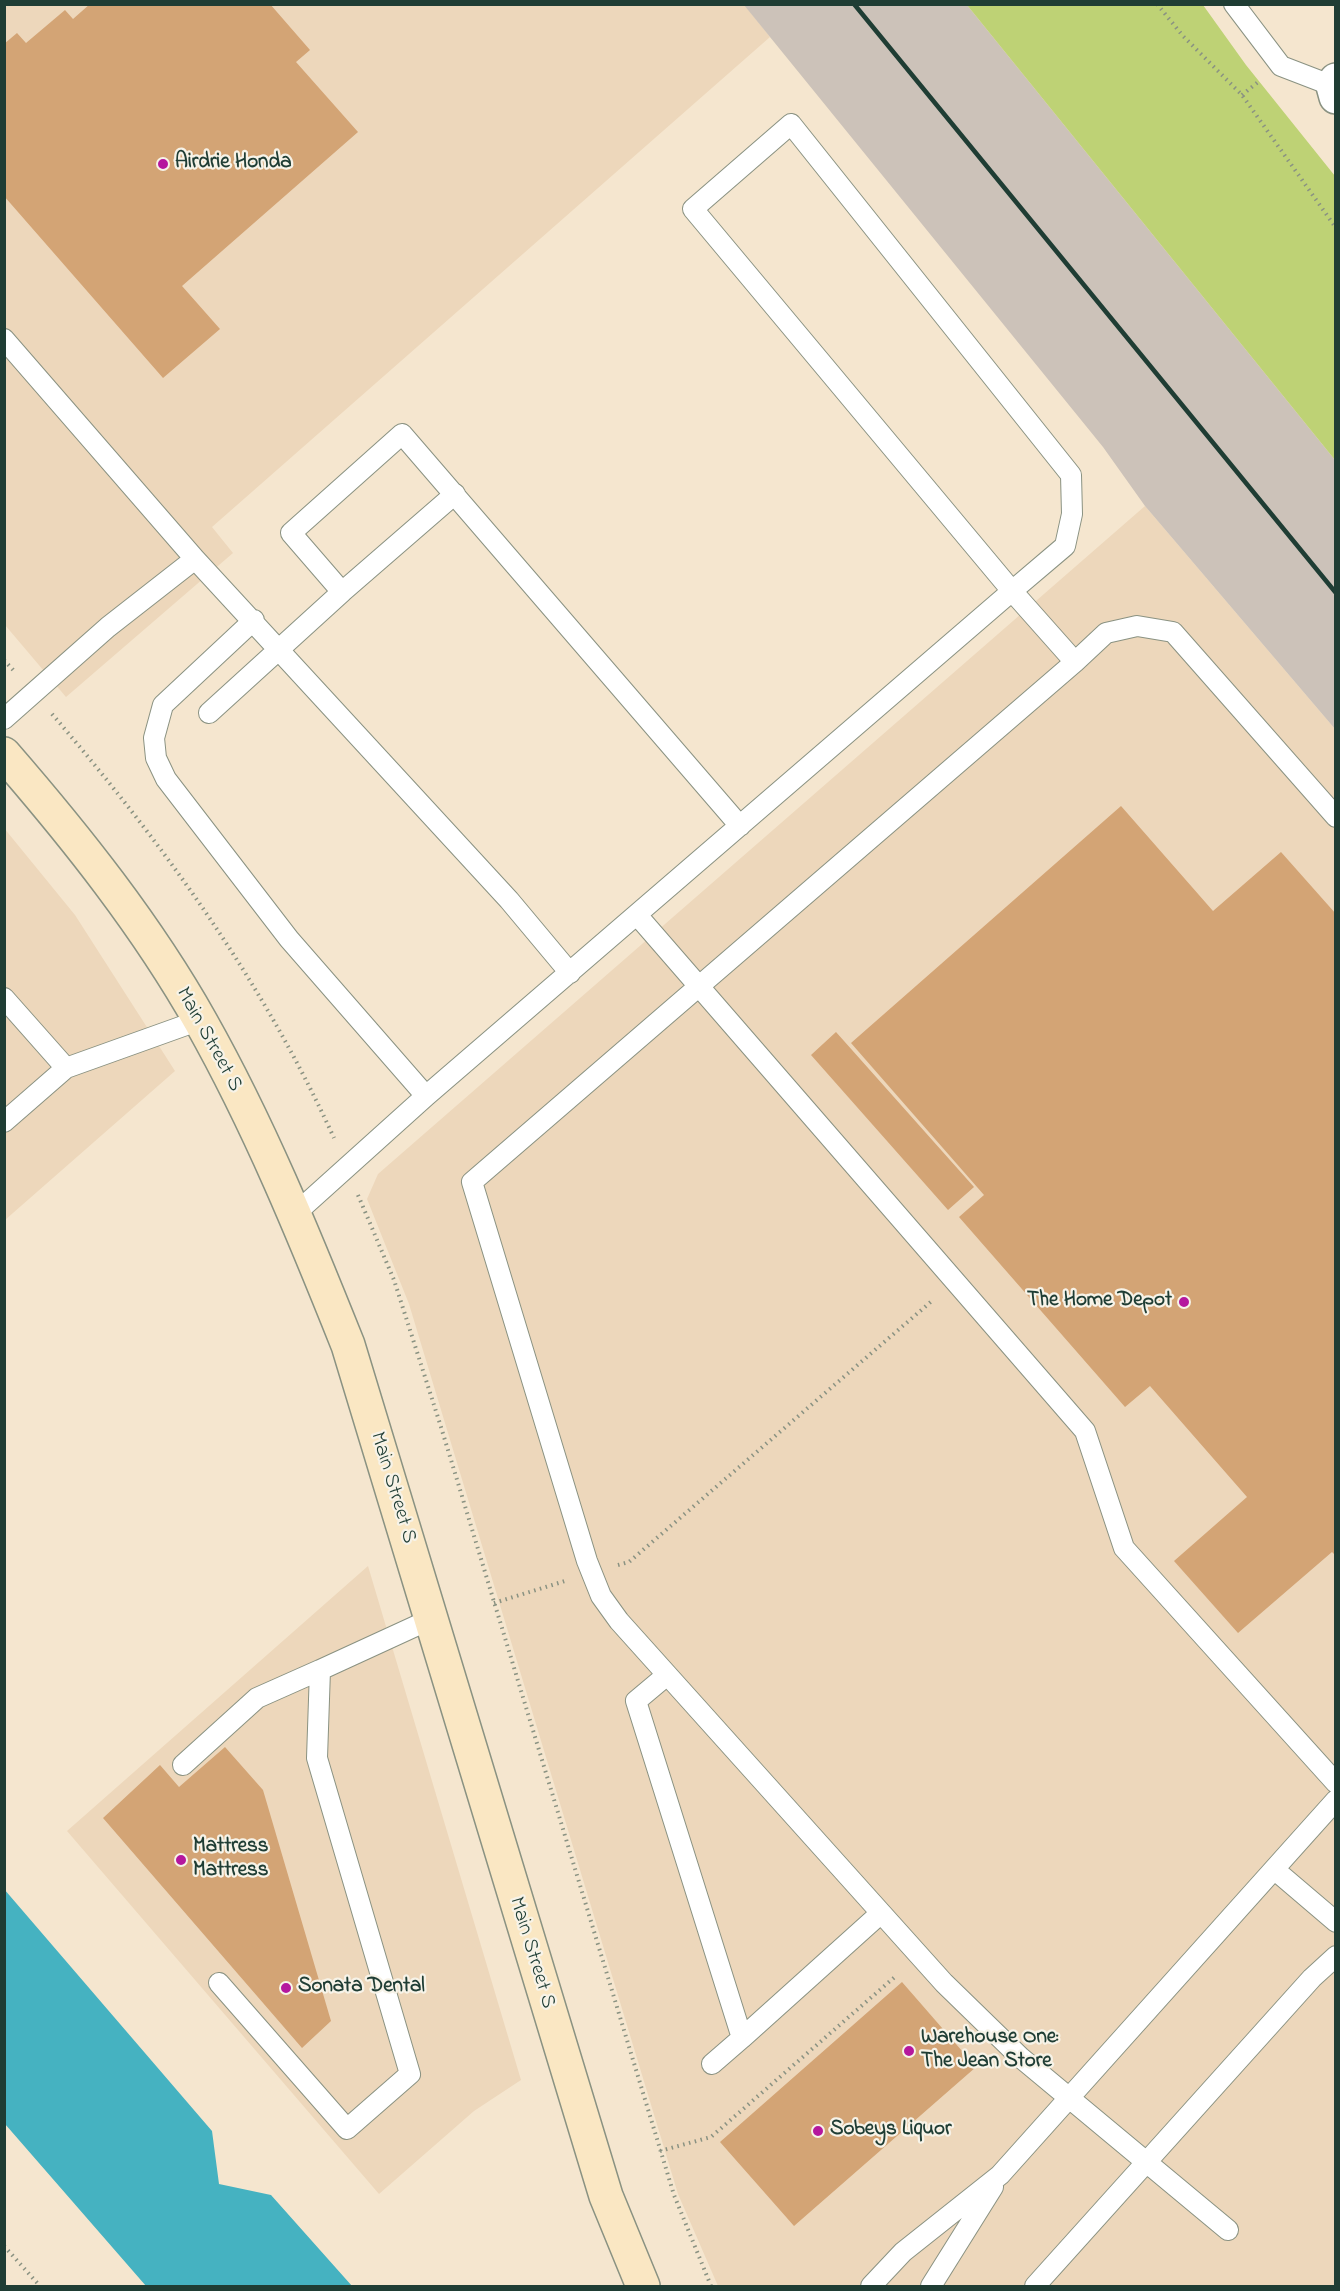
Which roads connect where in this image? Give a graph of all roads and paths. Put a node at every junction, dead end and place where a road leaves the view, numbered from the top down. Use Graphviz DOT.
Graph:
graph roads {
  1 [pos="1157,4"];
  2 [pos="1234,4"];
  3 [pos="1335,88"];
  4 [pos="1335,228"];
  5 [pos="4,339"];
  6 [pos="455,494"];
  7 [pos="195,559"];
  8 [pos="1012,591"];
  9 [pos="342,592"];
  10 [pos="254,621"];
  11 [pos="279,649"];
  12 [pos="1075,662"];
  13 [pos="209,712"];
  14 [pos="4,719"];
  15 [pos="4,754"];
  16 [pos="1335,817"];
  17 [pos="740,826"];
  18 [pos="637,915"];
  19 [pos="570,973"];
  20 [pos="699,987"];
  21 [pos="4,998"];
  22 [pos="200,1020"];
  23 [pos="66,1068"];
  24 [pos="426,1096"];
  25 [pos="4,1122"];
  26 [pos="296,1213"];
  27 [pos="955,1281"];
  28 [pos="629,1562"];
  29 [pos="431,1619"];
  30 [pos="320,1670"];
  31 [pos="667,1675"];
  32 [pos="183,1765"];
  33 [pos="1335,1783"];
  34 [pos="1335,1800"];
  35 [pos="1275,1870"];
  36 [pos="881,1913"];
  37 [pos="1335,1922"];
  38 [pos="919,1955"];
  39 [pos="1335,1956"];
  40 [pos="219,1983"];
  41 [pos="742,2038"];
  42 [pos="712,2064"];
  43 [pos="1069,2098"];
  44 [pos="660,2151"];
  45 [pos="1147,2161"];
  46 [pos="1000,2175"];
  47 [pos="1228,2230"];
  48 [pos="4,2246"];
  49 [pos="40,2286"];
  50 [pos="643,2286"];
  51 [pos="871,2286"];
  52 [pos="931,2286"];
  53 [pos="1035,2286"];
  1 -- 4 [label="path"];
  2 -- 3 [label="lane"];
  5 -- 7 [label="lane"];
  6 -- 9 [label="lane"];
  6 -- 9 [label="lane"];
  6 -- 17 [label="lane"];
  7 -- 10 [label="lane"];
  7 -- 14 [label="lane"];
  8 -- 8 [label="lane"];
  8 -- 12 [label="lane"];
  8 -- 17 [label="lane"];
  9 -- 11 [label="lane"];
  10 -- 11 [label="lane"];
  10 -- 24 [label="lane"];
  11 -- 13 [label="lane"];
  11 -- 19 [label="lane"];
  12 -- 16 [label="lane"];
  12 -- 20 [label="lane"];
  15 -- 22 [label="main road, Main Street S"];
  17 -- 18 [label="lane"];
  18 -- 19 [label="lane"];
  18 -- 20 [label="lane"];
  19 -- 24 [label="lane"];
  20 -- 27 [label="lane"];
  20 -- 31 [label="lane"];
  21 -- 23 [label="lane"];
  22 -- 23 [label="lane"];
  22 -- 26 [label="main road, Main Street S"];
  23 -- 25 [label="lane"];
  24 -- 26 [label="lane"];
  26 -- 29 [label="main road, Main Street S"];
  27 -- 28 [label="path"];
  27 -- 33 [label="lane"];
  29 -- 30 [label="lane"];
  29 -- 50 [label="main road, Main Street S"];
  30 -- 32 [label="lane"];
  30 -- 40 [label="lane"];
  31 -- 36 [label="lane"];
  31 -- 41 [label="lane"];
  34 -- 35 [label="lane"];
  35 -- 37 [label="lane"];
  35 -- 43 [label="lane"];
  36 -- 38 [label="lane"];
  36 -- 41 [label="lane"];
  38 -- 43 [label="lane"];
  38 -- 44 [label="path"];
  39 -- 45 [label="lane"];
  41 -- 42 [label="lane"];
  43 -- 45 [label="lane"];
  43 -- 46 [label="lane"];
  45 -- 47 [label="lane"];
  45 -- 53 [label="lane"];
  46 -- 51 [label="lane"];
  46 -- 52 [label="lane"];
  48 -- 49 [label="path"];
}
